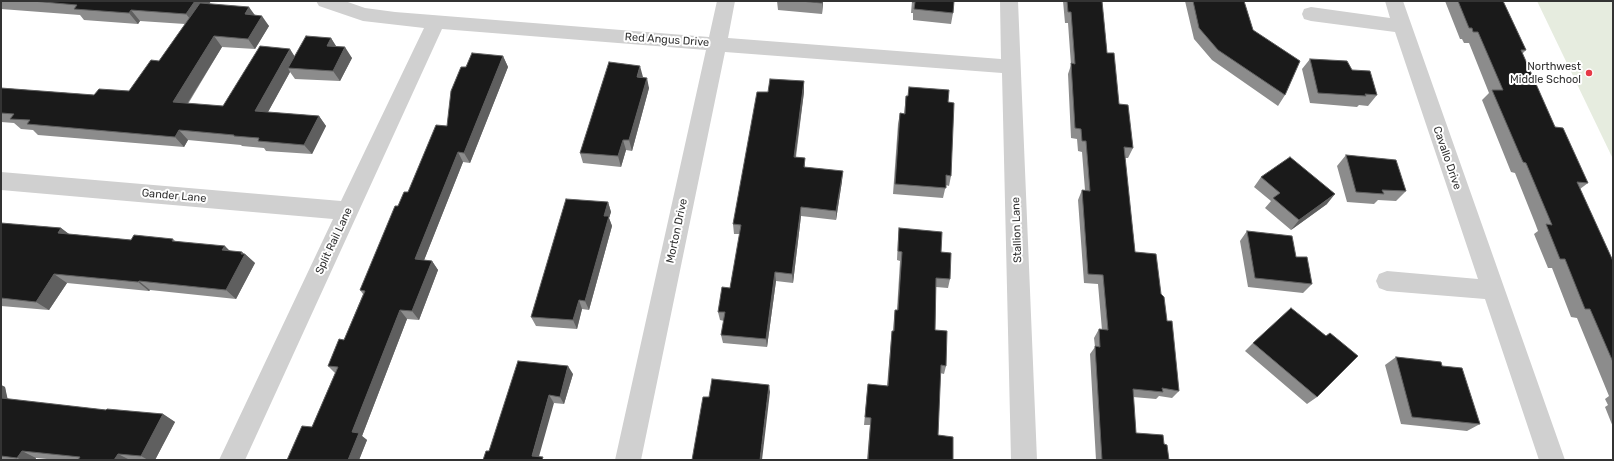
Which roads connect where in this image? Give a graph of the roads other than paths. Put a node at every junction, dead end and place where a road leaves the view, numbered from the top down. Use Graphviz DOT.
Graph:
graph roads {
  1 [pos="325,1"];
  2 [pos="726,1"];
  3 [pos="1009,1"];
  4 [pos="1394,1"];
  5 [pos="1311,14"];
  6 [pos="436,22"];
  7 [pos="1402,26"];
  8 [pos="717,44"];
  9 [pos="1012,67"];
  10 [pos="1,181"];
  11 [pos="348,211"];
  12 [pos="1387,281"];
  13 [pos="1492,290"];
  14 [pos="232,460"];
  15 [pos="628,460"];
  16 [pos="1024,460"];
  17 [pos="1552,460"];
  1 -- 6 [label="street, Red Angus Drive"];
  2 -- 8 [label="street, Morton Drive"];
  3 -- 9 [label="street, Stallion Lane"];
  4 -- 7 [label="street, Cavallo Drive"];
  5 -- 7 [label="street"];
  6 -- 8 [label="street, Red Angus Drive"];
  6 -- 11 [label="street, Split Rail Lane"];
  7 -- 13 [label="street, Cavallo Drive"];
  8 -- 9 [label="street, Red Angus Drive"];
  8 -- 15 [label="street, Morton Drive"];
  9 -- 16 [label="street, Stallion Lane"];
  10 -- 11 [label="street, Gander Lane"];
  11 -- 14 [label="street, Split Rail Lane"];
  12 -- 13 [label="street"];
  13 -- 17 [label="street, Cavallo Drive"];
}
